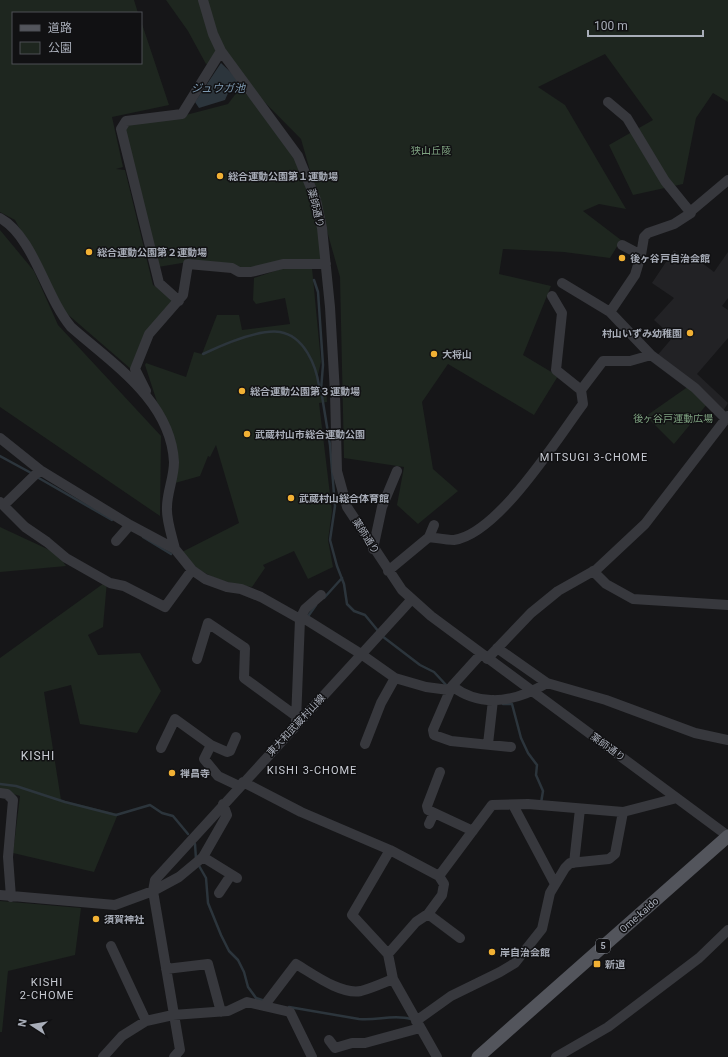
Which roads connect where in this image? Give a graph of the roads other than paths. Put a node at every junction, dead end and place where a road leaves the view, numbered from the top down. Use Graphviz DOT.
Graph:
graph roads {
  1 [pos="203,0"];
  2 [pos="221,51"];
  3 [pos="608,102"];
  4 [pos="728,180"];
  5 [pos="690,212"];
  6 [pos="0,218"];
  7 [pos="622,245"];
  8 [pos="641,255"];
  9 [pos="326,264"];
  10 [pos="562,283"];
  11 [pos="552,296"];
  12 [pos="179,301"];
  13 [pos="610,312"];
  14 [pos="651,355"];
  15 [pos="582,390"];
  16 [pos="155,408"];
  17 [pos="725,423"];
  18 [pos="0,438"];
  19 [pos="397,471"];
  20 [pos="36,474"];
  21 [pos="2,503"];
  22 [pos="434,525"];
  23 [pos="128,528"];
  24 [pos="430,537"];
  25 [pos="116,541"];
  26 [pos="373,548"];
  27 [pos="175,549"];
  28 [pos="192,570"];
  29 [pos="388,571"];
  30 [pos="593,571"];
  31 [pos="321,595"];
  32 [pos="412,599"];
  33 [pos="728,605"];
  34 [pos="300,619"];
  35 [pos="497,648"];
  36 [pos="362,654"];
  37 [pos="484,656"];
  38 [pos="197,659"];
  39 [pos="395,678"];
  40 [pos="547,683"];
  41 [pos="450,688"];
  42 [pos="532,692"];
  43 [pos="493,704"];
  44 [pos="296,720"];
  45 [pos="236,737"];
  46 [pos="728,740"];
  47 [pos="211,744"];
  48 [pos="365,744"];
  49 [pos="488,744"];
  50 [pos="511,747"];
  51 [pos="161,748"];
  52 [pos="440,772"];
  53 [pos="241,784"];
  54 [pos="0,793"];
  55 [pos="676,798"];
  56 [pos="223,804"];
  57 [pos="512,805"];
  58 [pos="580,809"];
  59 [pos="623,812"];
  60 [pos="434,813"];
  61 [pos="429,824"];
  62 [pos="473,831"];
  63 [pos="728,836"];
  64 [pos="390,850"];
  65 [pos="199,860"];
  66 [pos="574,863"];
  67 [pos="439,876"];
  68 [pos="555,884"];
  69 [pos="153,891"];
  70 [pos="219,893"];
  71 [pos="0,895"];
  72 [pos="11,897"];
  73 [pos="428,914"];
  74 [pos="728,930"];
  75 [pos="460,938"];
  76 [pos="111,946"];
  77 [pos="388,954"];
  78 [pos="166,969"];
  79 [pos="393,979"];
  80 [pos="266,1003"];
  81 [pos="221,1012"];
  82 [pos="173,1014"];
  83 [pos="146,1021"];
  84 [pos="418,1025"];
  85 [pos="329,1040"];
  86 [pos="103,1057"];
  87 [pos="174,1057"];
  88 [pos="312,1057"];
  89 [pos="437,1057"];
  90 [pos="478,1057"];
  91 [pos="556,1057"];
  1 -- 2 [label="street, 薬師通り"];
  2 -- 9 [label="street, 薬師通り"];
  2 -- 12 [label="street"];
  3 -- 5 [label="street"];
  4 -- 5 [label="street"];
  5 -- 8 [label="street"];
  6 -- 16 [label="street"];
  7 -- 8 [label="street"];
  8 -- 13 [label="street"];
  9 -- 12 [label="street"];
  9 -- 26 [label="street, 薬師通り"];
  10 -- 13 [label="street"];
  11 -- 15 [label="street"];
  12 -- 16 [label="street"];
  13 -- 14 [label="street"];
  14 -- 15 [label="street"];
  14 -- 17 [label="street"];
  15 -- 24 [label="street"];
  16 -- 27 [label="street"];
  17 -- 30 [label="street"];
  18 -- 20 [label="street"];
  19 -- 26 [label="street"];
  20 -- 21 [label="street"];
  20 -- 23 [label="street"];
  21 -- 28 [label="street"];
  22 -- 24 [label="street"];
  23 -- 25 [label="street"];
  23 -- 27 [label="street"];
  24 -- 29 [label="street"];
  26 -- 29 [label="street, 薬師通り"];
  27 -- 28 [label="street"];
  28 -- 34 [label="street"];
  29 -- 32 [label="street, 薬師通り"];
  30 -- 33 [label="street"];
  30 -- 35 [label="street"];
  31 -- 34 [label="street"];
  32 -- 36 [label="street, 東大和武蔵村山線"];
  32 -- 37 [label="street, 薬師通り"];
  34 -- 36 [label="street"];
  34 -- 44 [label="street"];
  35 -- 37 [label="street"];
  35 -- 40 [label="street"];
  36 -- 39 [label="street"];
  36 -- 44 [label="street, 東大和武蔵村山線"];
  37 -- 41 [label="street"];
  37 -- 42 [label="street, 薬師通り"];
  38 -- 44 [label="street"];
  39 -- 41 [label="street"];
  39 -- 48 [label="street"];
  40 -- 42 [label="street"];
  40 -- 46 [label="street"];
  41 -- 43 [label="street"];
  41 -- 49 [label="street"];
  42 -- 43 [label="street"];
  42 -- 55 [label="street, 薬師通り"];
  43 -- 49 [label="street"];
  44 -- 53 [label="street, 東大和武蔵村山線"];
  45 -- 47 [label="street"];
  47 -- 51 [label="street"];
  47 -- 53 [label="street"];
  49 -- 50 [label="street"];
  52 -- 60 [label="street"];
  53 -- 56 [label="street, 東大和武蔵村山線"];
  53 -- 64 [label="street"];
  54 -- 72 [label="street"];
  55 -- 59 [label="street"];
  55 -- 63 [label="street, 薬師通り"];
  56 -- 65 [label="street"];
  56 -- 69 [label="street, 東大和武蔵村山線"];
  57 -- 58 [label="street"];
  57 -- 62 [label="street"];
  57 -- 68 [label="street"];
  58 -- 59 [label="street"];
  58 -- 66 [label="street"];
  59 -- 66 [label="street"];
  60 -- 61 [label="street"];
  60 -- 62 [label="street"];
  62 -- 67 [label="street"];
  63 -- 90 [label="main road, Ome-kaido / 5"];
  64 -- 67 [label="street"];
  64 -- 77 [label="street"];
  65 -- 69 [label="street"];
  65 -- 70 [label="street"];
  66 -- 68 [label="street"];
  67 -- 73 [label="street"];
  68 -- 84 [label="street"];
  69 -- 72 [label="street"];
  69 -- 78 [label="street"];
  71 -- 72 [label="street"];
  73 -- 75 [label="street"];
  73 -- 77 [label="street"];
  74 -- 91 [label="street"];
  76 -- 83 [label="street"];
  77 -- 79 [label="street"];
  78 -- 81 [label="street"];
  78 -- 82 [label="street"];
  79 -- 80 [label="street"];
  79 -- 84 [label="street"];
  80 -- 81 [label="street"];
  80 -- 88 [label="street"];
  81 -- 82 [label="street"];
  82 -- 83 [label="street"];
  82 -- 87 [label="street"];
  83 -- 86 [label="street"];
  84 -- 85 [label="street"];
  84 -- 89 [label="street"];
}
